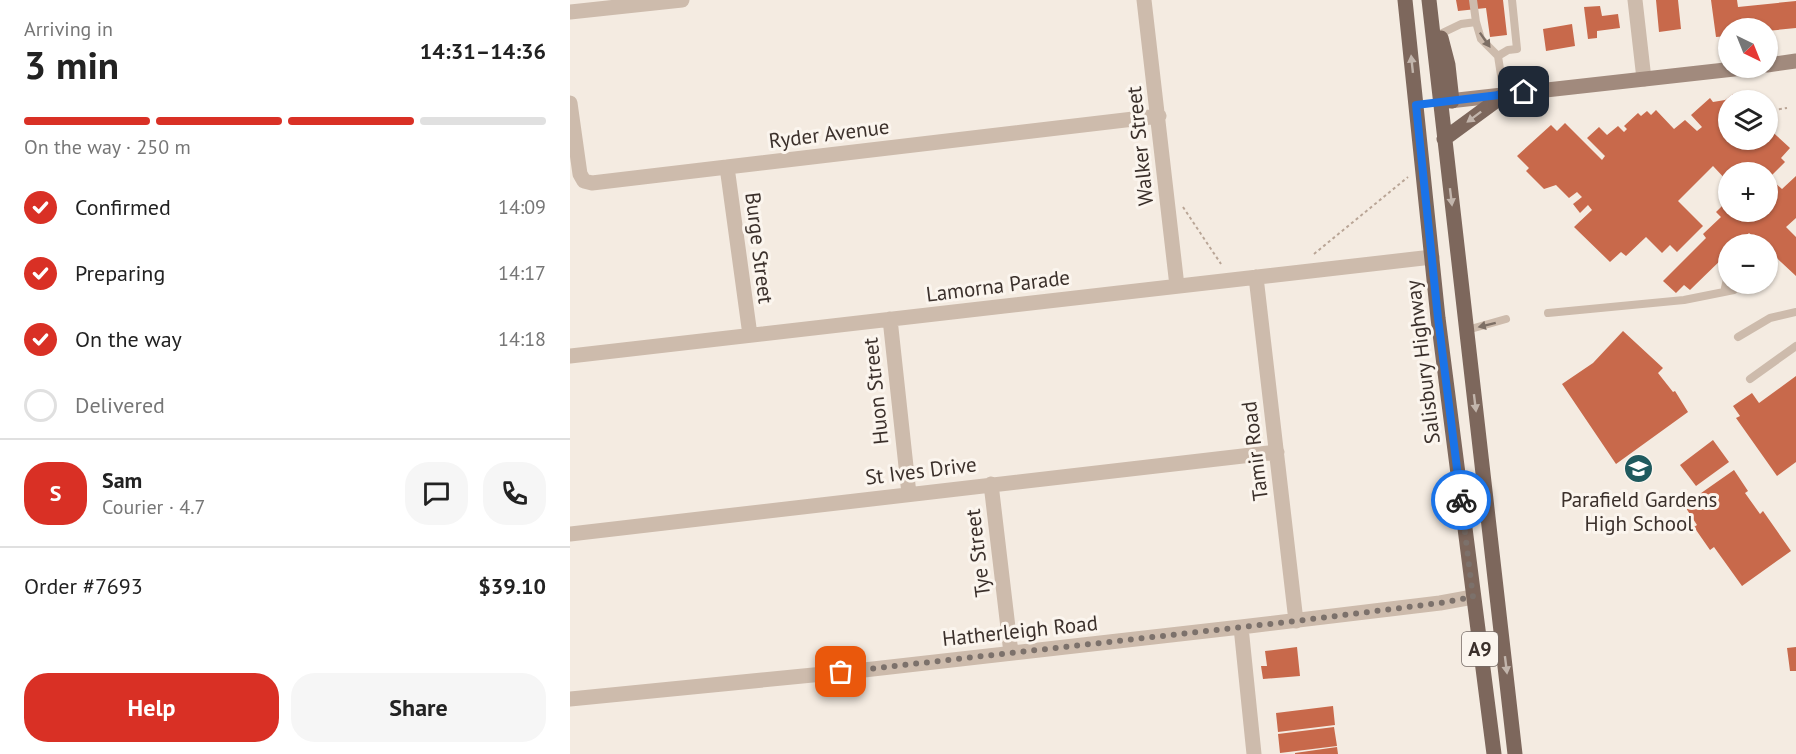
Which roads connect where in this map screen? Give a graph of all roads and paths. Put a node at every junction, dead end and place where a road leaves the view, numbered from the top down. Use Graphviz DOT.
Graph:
graph roads {
  1 [pos="682,0"];
  2 [pos="1144,0"];
  3 [pos="1405,0"];
  4 [pos="1429,0"];
  5 [pos="1473,0"];
  6 [pos="1512,0"];
  7 [pos="1635,0"];
  8 [pos="570,12"];
  9 [pos="1476,22"];
  10 [pos="1436,36"];
  11 [pos="1498,56"];
  12 [pos="1796,61"];
  13 [pos="1778,63"];
  14 [pos="1718,71"];
  15 [pos="1644,79"];
  16 [pos="1504,95"];
  17 [pos="1446,101"];
  18 [pos="570,103"];
  19 [pos="1416,105"];
  20 [pos="1787,108"];
  21 [pos="1778,109"];
  22 [pos="1159,116"];
  23 [pos="1444,139"];
  24 [pos="727,167"];
  25 [pos="1408,177"];
  26 [pos="1179,202"];
  27 [pos="1314,254"];
  28 [pos="1432,257"];
  29 [pos="1221,264"];
  30 [pos="1256,277"];
  31 [pos="1177,286"];
  32 [pos="1718,293"];
  33 [pos="1796,312"];
  34 [pos="1548,313"];
  35 [pos="890,319"];
  36 [pos="1506,319"];
  37 [pos="1467,330"];
  38 [pos="750,335"];
  39 [pos="1738,337"];
  40 [pos="1796,346"];
  41 [pos="570,356"];
  42 [pos="1750,379"];
  43 [pos="1277,452"];
  44 [pos="990,484"];
  45 [pos="909,494"];
  46 [pos="570,534"];
  47 [pos="1497,593"];
  48 [pos="1473,597"];
  49 [pos="1296,621"];
  50 [pos="1241,627"];
  51 [pos="1011,653"];
  52 [pos="570,699"];
  53 [pos="1254,754"];
  54 [pos="1494,754"];
  55 [pos="1515,754"];
  1 -- 8 [label="street"];
  2 -- 22 [label="street, Walker Street"];
  19 -- 3 [label="main road, Salisbury Highway / A9, one-way"];
  4 -- 10 [label="main road"];
  5 -- 9 [label="lane"];
  6 -- 11 [label="lane"];
  7 -- 15 [label="street"];
  9 -- 10 [label="lane"];
  9 -- 11 [label="lane, one-way"];
  10 -- 17 [label="main road, A9"];
  11 -- 16 [label="lane"];
  12 -- 13 [label="street"];
  14 -- 15 [label="street"];
  15 -- 16 [label="street"];
  16 -- 17 [label="street"];
  16 -- 23 [label="main road, one-way"];
  17 -- 19 [label="main road"];
  17 -- 23 [label="main road, A9"];
  18 -- 24 [label="street, Ryder Avenue"];
  19 -- 28 [label="main road, Salisbury Highway / A9"];
  20 -- 21 [label="path"];
  22 -- 24 [label="street, Ryder Avenue"];
  22 -- 31 [label="street, Walker Street"];
  23 -- 37 [label="main road, A9, one-way"];
  24 -- 38 [label="street, Burge Street"];
  25 -- 27 [label="path"];
  26 -- 29 [label="path"];
  28 -- 30 [label="street, Lamorna Parade"];
  28 -- 48 [label="main road, Salisbury Highway / A9"];
  30 -- 31 [label="street, Lamorna Parade"];
  30 -- 43 [label="street, Tamir Road"];
  31 -- 35 [label="street, Lamorna Parade"];
  32 -- 34 [label="lane"];
  33 -- 39 [label="lane"];
  35 -- 38 [label="street, Lamorna Parade"];
  35 -- 45 [label="street, Huon Street"];
  36 -- 37 [label="lane, one-way"];
  37 -- 47 [label="main road, A9, one-way"];
  38 -- 41 [label="street, Lamorna Parade"];
  40 -- 42 [label="lane"];
  43 -- 44 [label="street, St Ives Drive"];
  43 -- 49 [label="street, Tamir Road"];
  44 -- 45 [label="street, St Ives Drive"];
  44 -- 51 [label="street, Tye Street"];
  45 -- 46 [label="street, St Ives Drive"];
  47 -- 48 [label="main road"];
  47 -- 55 [label="main road, A9, one-way"];
  48 -- 49 [label="street, Hatherleigh Road"];
  48 -- 54 [label="main road, Salisbury Highway / A9"];
  49 -- 50 [label="street, Hatherleigh Road"];
  50 -- 51 [label="street, Hatherleigh Road"];
  50 -- 53 [label="street"];
  51 -- 52 [label="street, Hatherleigh Road"];
}
